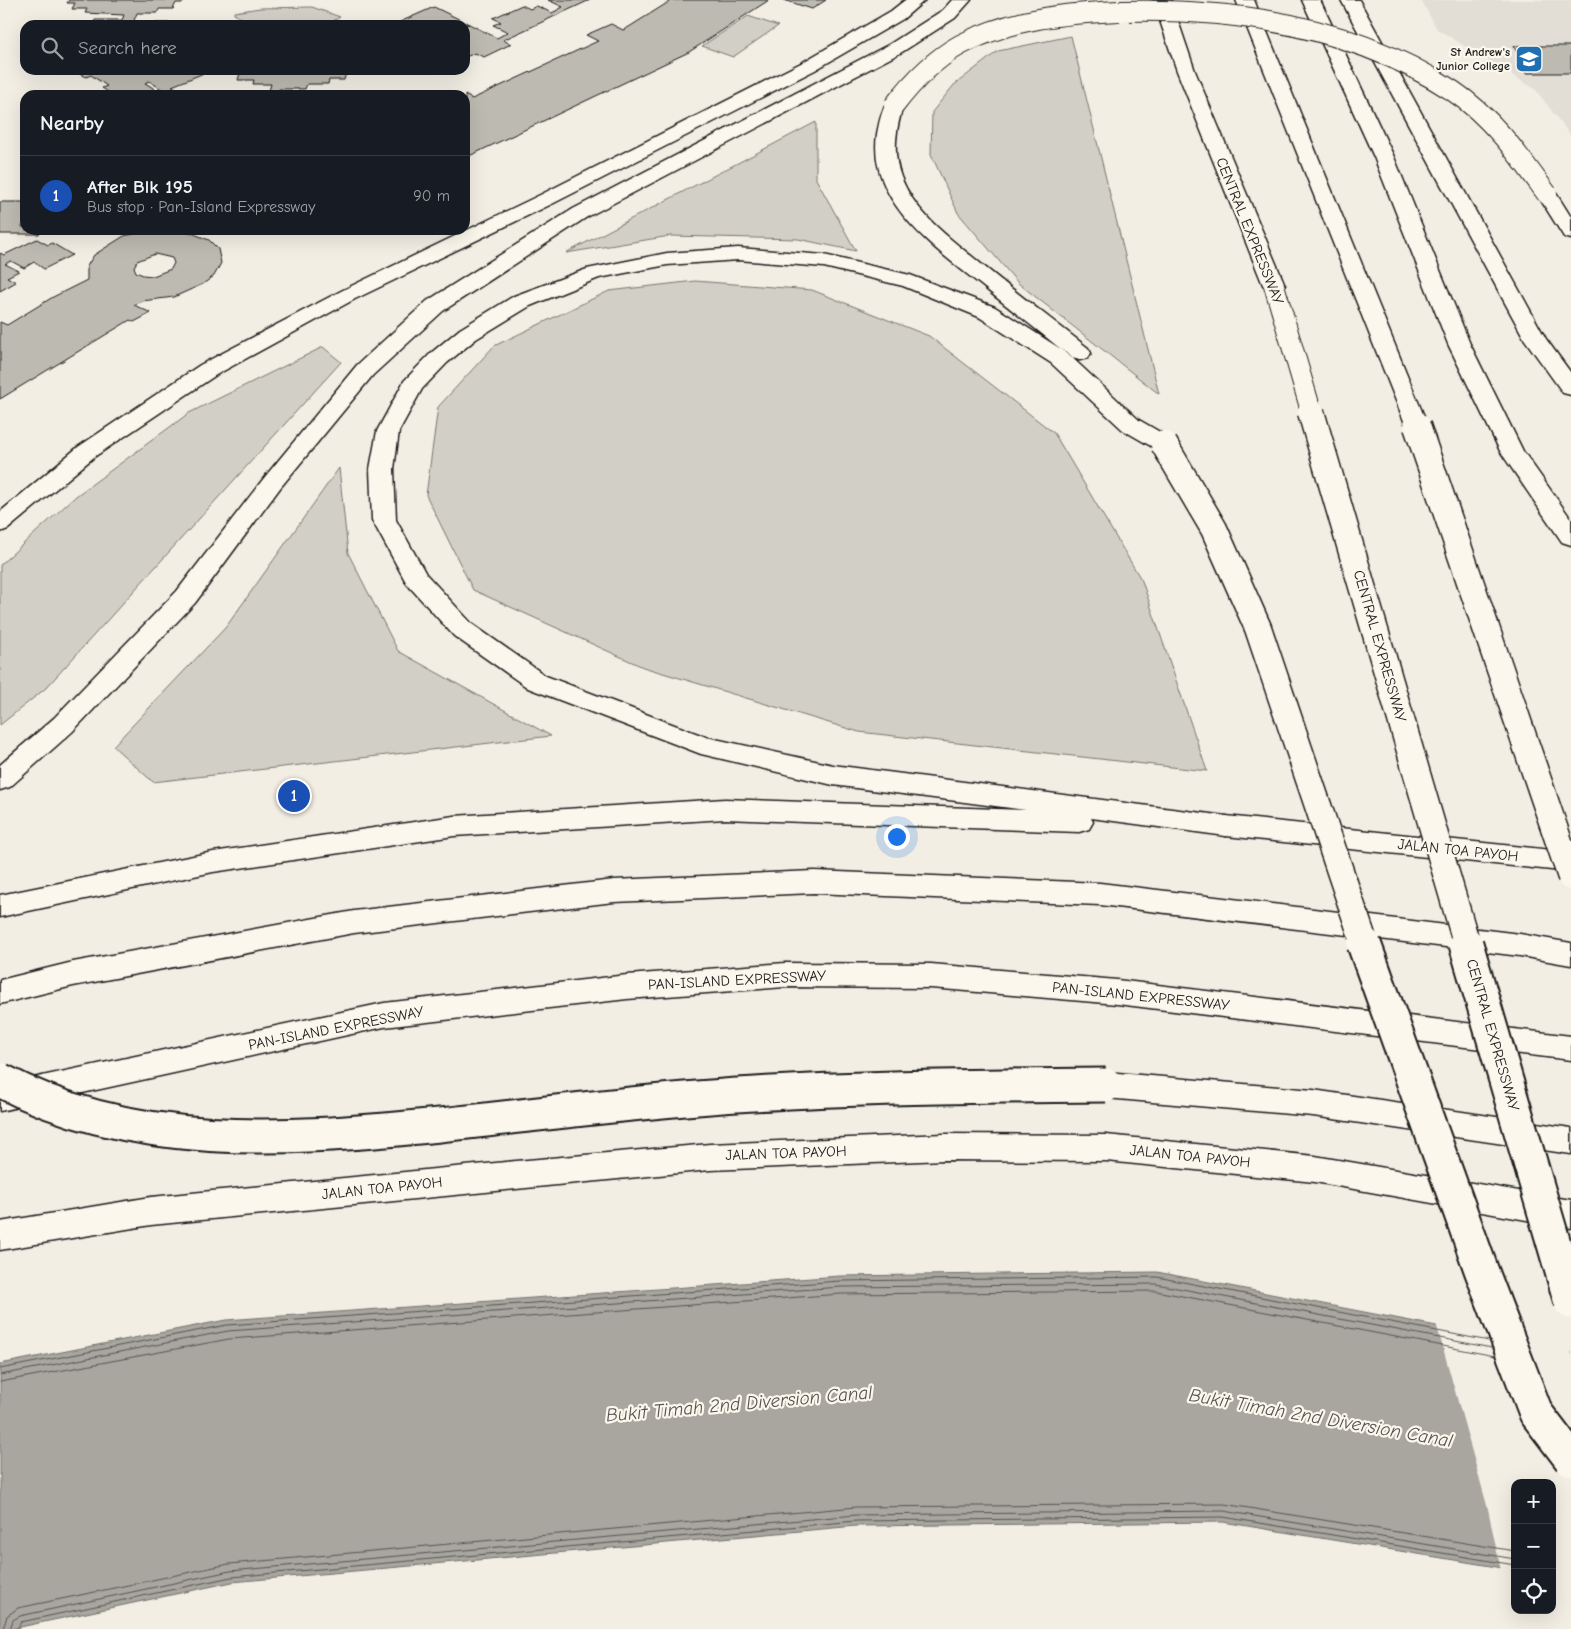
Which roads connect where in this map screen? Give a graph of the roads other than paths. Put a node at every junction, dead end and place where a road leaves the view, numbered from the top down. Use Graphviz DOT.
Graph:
graph roads {
  1 [pos="916,0"];
  2 [pos="962,0"];
  3 [pos="1162,0"];
  4 [pos="1245,0"];
  5 [pos="1311,0"];
  6 [pos="1350,0"];
  7 [pos="1571,233"];
  8 [pos="1571,388"];
  9 [pos="1164,444"];
  10 [pos="0,524"];
  11 [pos="1571,537"];
  12 [pos="0,780"];
  13 [pos="1226,826"];
  14 [pos="1571,862"];
  15 [pos="1571,877"];
  16 [pos="0,906"];
  17 [pos="1571,954"];
  18 [pos="0,992"];
  19 [pos="1571,1048"];
  20 [pos="0,1080"];
  21 [pos="0,1098"];
  22 [pos="1571,1141"];
  23 [pos="1571,1214"];
  24 [pos="0,1236"];
  25 [pos="1571,1302"];
  26 [pos="1571,1459"];
  1 -- 10 [label="main road"];
  2 -- 12 [label="main road"];
  3 -- 25 [label="main road, CENTRAL EXPRESSWAY, bridge"];
  4 -- 15 [label="main road, bridge"];
  5 -- 11 [label="main road"];
  6 -- 8 [label="main road"];
  7 -- 9 [label="main road, bridge"];
  9 -- 13 [label="main road"];
  9 -- 26 [label="main road, bridge"];
  13 -- 14 [label="main road, JALAN TOA PAYOH"];
  13 -- 16 [label="main road"];
  17 -- 18 [label="main road"];
  19 -- 21 [label="main road, PAN-ISLAND EXPRESSWAY"];
  20 -- 22 [label="main road, bridge"];
  23 -- 24 [label="main road, JALAN TOA PAYOH"];
}
